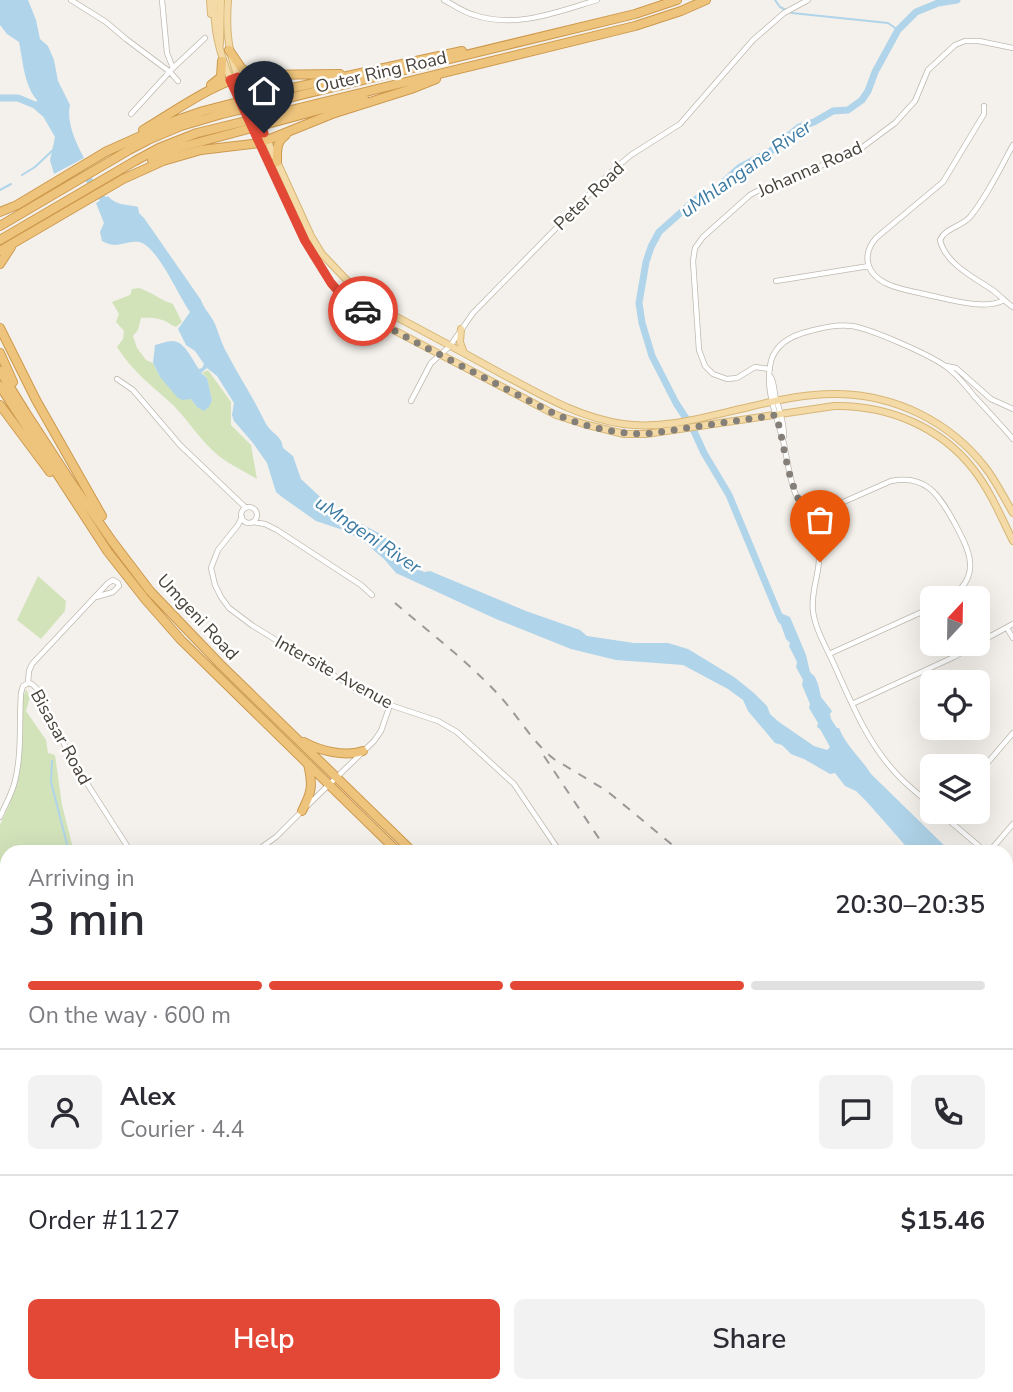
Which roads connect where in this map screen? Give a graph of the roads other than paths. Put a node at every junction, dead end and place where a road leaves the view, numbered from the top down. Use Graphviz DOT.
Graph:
graph roads {
  1 [pos="71,0"];
  2 [pos="162,0"];
  3 [pos="213,0"];
  4 [pos="221,0"];
  5 [pos="228,0"];
  6 [pos="444,0"];
  7 [pos="597,0"];
  8 [pos="677,0"];
  9 [pos="706,0"];
  10 [pos="808,0"];
  11 [pos="205,38"];
  12 [pos="516,42"];
  13 [pos="1013,48"];
  14 [pos="219,49"];
  15 [pos="229,50"];
  16 [pos="222,61"];
  17 [pos="479,65"];
  18 [pos="171,70"];
  19 [pos="360,73"];
  20 [pos="258,75"];
  21 [pos="234,79"];
  22 [pos="438,79"];
  23 [pos="178,81"];
  24 [pos="984,106"];
  25 [pos="180,108"];
  26 [pos="131,114"];
  27 [pos="295,129"];
  28 [pos="259,132"];
  29 [pos="263,142"];
  30 [pos="126,145"];
  31 [pos="1013,145"];
  32 [pos="271,151"];
  33 [pos="277,162"];
  34 [pos="138,166"];
  35 [pos="0,213"];
  36 [pos="0,226"];
  37 [pos="31,228"];
  38 [pos="0,240"];
  39 [pos="18,240"];
  40 [pos="0,251"];
  41 [pos="0,264"];
  42 [pos="869,266"];
  43 [pos="776,281"];
  44 [pos="1003,300"];
  45 [pos="1013,307"];
  46 [pos="0,328"];
  47 [pos="461,329"];
  48 [pos="450,346"];
  49 [pos="0,353"];
  50 [pos="464,353"];
  51 [pos="440,355"];
  52 [pos="945,366"];
  53 [pos="770,369"];
  54 [pos="0,371"];
  55 [pos="117,379"];
  56 [pos="0,386"];
  57 [pos="411,401"];
  58 [pos="775,402"];
  59 [pos="0,405"];
  60 [pos="1013,408"];
  61 [pos="779,414"];
  62 [pos="1013,439"];
  63 [pos="45,442"];
  64 [pos="69,492"];
  65 [pos="246,508"];
  66 [pos="1013,513"];
  67 [pos="257,516"];
  68 [pos="242,517"];
  69 [pos="807,518"];
  70 [pos="250,522"];
  71 [pos="265,524"];
  72 [pos="234,530"];
  73 [pos="1013,541"];
  74 [pos="962,586"];
  75 [pos="372,595"];
  76 [pos="96,597"];
  77 [pos="156,597"];
  78 [pos="920,613"];
  79 [pos="1013,624"];
  80 [pos="1007,628"];
  81 [pos="990,637"];
  82 [pos="1013,638"];
  83 [pos="829,654"];
  84 [pos="956,656"];
  85 [pos="28,682"];
  86 [pos="852,704"];
  87 [pos="390,705"];
  88 [pos="290,732"];
  89 [pos="1013,733"];
  90 [pos="363,751"];
  91 [pos="990,760"];
  92 [pos="308,764"];
  93 [pos="336,777"];
  94 [pos="329,785"];
  95 [pos="920,795"];
  96 [pos="302,811"];
  97 [pos="0,817"];
  98 [pos="956,824"];
  99 [pos="1013,824"];
  100 [pos="127,845"];
  101 [pos="265,845"];
  102 [pos="391,845"];
  103 [pos="406,845"];
  104 [pos="555,845"];
  105 [pos="980,845"];
  106 [pos="994,845"];
  1 -- 18 [label="street"];
  2 -- 18 [label="street"];
  3 -- 14 [label="main road"];
  4 -- 14 [label="main road"];
  5 -- 15 [label="main road"];
  6 -- 7 [label="street"];
  8 -- 12 [label="highway, Outer Ring Road"];
  9 -- 17 [label="highway, Outer Ring Road"];
  10 -- 47 [label="street, Peter Road"];
  11 -- 18 [label="street"];
  12 -- 19 [label="highway"];
  12 -- 30 [label="highway, Outer Ring Road"];
  13 -- 53 [label="street, Johanna Road"];
  14 -- 16 [label="main road"];
  15 -- 20 [label="highway"];
  15 -- 21 [label="main road"];
  16 -- 21 [label="main road"];
  16 -- 25 [label="highway"];
  17 -- 22 [label="highway"];
  17 -- 34 [label="highway, Outer Ring Road"];
  18 -- 23 [label="street"];
  18 -- 26 [label="street"];
  19 -- 20 [label="highway"];
  19 -- 30 [label="highway"];
  20 -- 21 [label="highway"];
  21 -- 25 [label="highway"];
  21 -- 28 [label="main road, bridge"];
  21 -- 28 [label="main road, bridge"];
  22 -- 27 [label="highway"];
  22 -- 34 [label="highway"];
  24 -- 42 [label="street"];
  25 -- 30 [label="highway"];
  27 -- 29 [label="highway"];
  27 -- 32 [label="highway"];
  28 -- 29 [label="main road"];
  29 -- 32 [label="main road"];
  29 -- 34 [label="highway"];
  30 -- 35 [label="highway"];
  30 -- 36 [label="highway, Outer Ring Road"];
  31 -- 44 [label="street"];
  32 -- 33 [label="highway"];
  32 -- 51 [label="main road"];
  33 -- 48 [label="main road"];
  34 -- 37 [label="highway, Outer Ring Road"];
  34 -- 37 [label="highway"];
  37 -- 38 [label="highway, Outer Ring Road"];
  37 -- 39 [label="highway"];
  39 -- 40 [label="highway"];
  39 -- 41 [label="highway"];
  42 -- 43 [label="street"];
  42 -- 44 [label="street"];
  44 -- 45 [label="street"];
  46 -- 77 [label="highway"];
  47 -- 48 [label="street, Peter Road"];
  47 -- 50 [label="main road"];
  48 -- 50 [label="main road"];
  48 -- 51 [label="street, Peter Road"];
  49 -- 63 [label="highway"];
  50 -- 58 [label="main road"];
  51 -- 57 [label="street, Peter Road"];
  51 -- 61 [label="main road"];
  52 -- 53 [label="street"];
  52 -- 60 [label="street"];
  52 -- 62 [label="street"];
  53 -- 58 [label="street"];
  54 -- 63 [label="highway, Umgeni Road"];
  55 -- 65 [label="street"];
  56 -- 64 [label="highway, Umgeni Road"];
  58 -- 61 [label="street"];
  58 -- 66 [label="main road"];
  59 -- 64 [label="highway"];
  61 -- 69 [label="street"];
  61 -- 73 [label="main road"];
  63 -- 77 [label="highway, Umgeni Road"];
  64 -- 92 [label="highway, Umgeni Road"];
  65 -- 67 [label="street"];
  65 -- 68 [label="street"];
  67 -- 70 [label="street"];
  67 -- 71 [label="street"];
  68 -- 70 [label="street"];
  68 -- 72 [label="street, Intersite Avenue"];
  69 -- 74 [label="street"];
  69 -- 83 [label="street"];
  70 -- 71 [label="street"];
  70 -- 72 [label="street, Intersite Avenue"];
  71 -- 75 [label="street"];
  72 -- 87 [label="street, Intersite Avenue"];
  76 -- 76 [label="street, Bisasar Road"];
  76 -- 85 [label="street, Bisasar Road"];
  77 -- 88 [label="highway, Umgeni Road"];
  78 -- 83 [label="street"];
  79 -- 80 [label="street"];
  80 -- 81 [label="street"];
  80 -- 82 [label="street"];
  83 -- 86 [label="street"];
  84 -- 86 [label="street"];
  85 -- 97 [label="street"];
  85 -- 100 [label="street, Bisasar Road"];
  86 -- 95 [label="street"];
  87 -- 90 [label="street"];
  87 -- 104 [label="street, Intersite Avenue"];
  88 -- 90 [label="highway"];
  88 -- 93 [label="highway, Umgeni Road"];
  89 -- 91 [label="street"];
  90 -- 93 [label="street"];
  92 -- 94 [label="highway, Umgeni Road"];
  92 -- 96 [label="highway"];
  93 -- 94 [label="street"];
  93 -- 103 [label="highway, Umgeni Road"];
  94 -- 96 [label="street"];
  94 -- 102 [label="highway, Umgeni Road"];
  96 -- 101 [label="street"];
  98 -- 105 [label="street"];
  99 -- 106 [label="street"];
}
